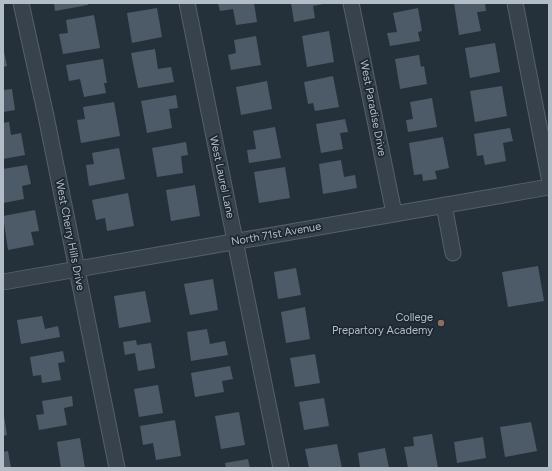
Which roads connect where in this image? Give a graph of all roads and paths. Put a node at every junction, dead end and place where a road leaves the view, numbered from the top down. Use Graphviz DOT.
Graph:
graph roads {
  1 [pos="21,3"];
  2 [pos="187,3"];
  3 [pos="352,3"];
  4 [pos="515,3"];
  5 [pos="549,178"];
  6 [pos="549,187"];
  7 [pos="444,205"];
  8 [pos="394,213"];
  9 [pos="235,242"];
  10 [pos="453,253"];
  11 [pos="77,269"];
  12 [pos="3,282"];
  13 [pos="117,468"];
  14 [pos="281,468"];
  1 -- 11 [label="street, West Cherry Hills Drive"];
  2 -- 9 [label="street, West Laurel Lane"];
  3 -- 8 [label="street, West Paradise Drive"];
  4 -- 5 [label="street"];
  6 -- 7 [label="street, North 71st Avenue"];
  7 -- 8 [label="street, North 71st Avenue"];
  7 -- 10 [label="street"];
  8 -- 9 [label="street, North 71st Avenue"];
  9 -- 11 [label="street, North 71st Avenue"];
  9 -- 14 [label="street, West Laurel Lane"];
  11 -- 12 [label="street, North 71st Avenue"];
  11 -- 13 [label="street, West Cherry Hills Drive"];
}
